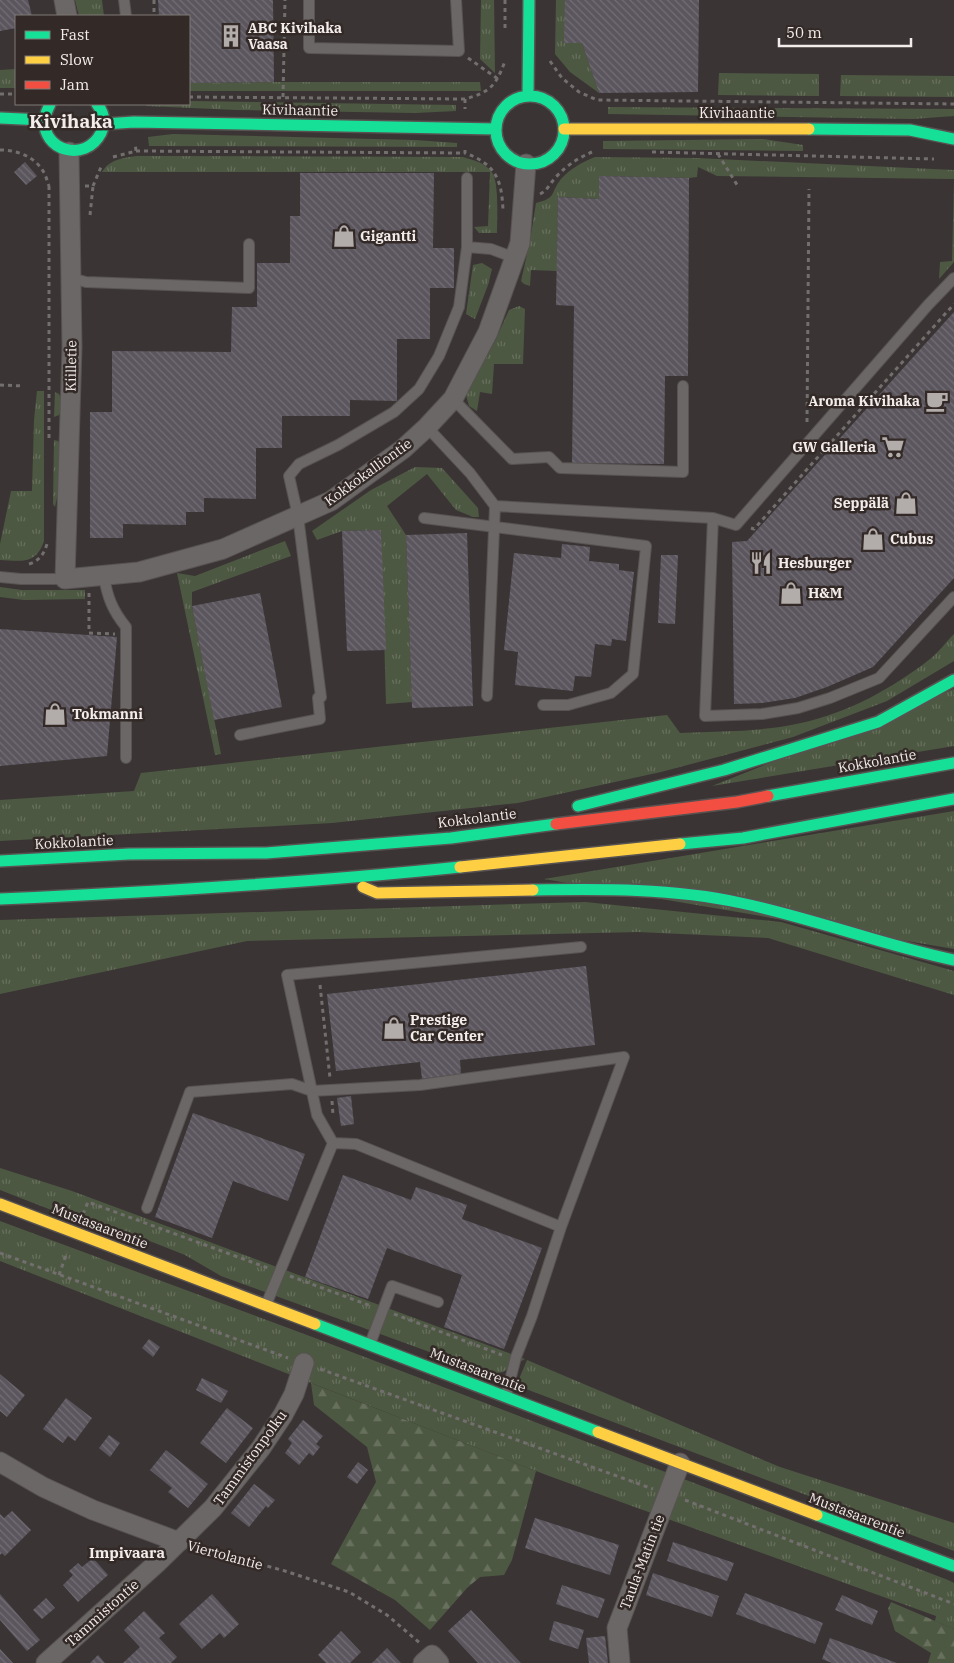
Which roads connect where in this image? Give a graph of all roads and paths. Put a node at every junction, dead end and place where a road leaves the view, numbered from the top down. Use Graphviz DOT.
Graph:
graph roads {
  1 [pos="64,0"];
  2 [pos="124,0"];
  3 [pos="154,0"];
  4 [pos="285,0"];
  5 [pos="309,0"];
  6 [pos="456,0"];
  7 [pos="529,0"];
  8 [pos="67,15"];
  9 [pos="126,15"];
  10 [pos="154,15"];
  11 [pos="459,51"];
  12 [pos="529,61"];
  13 [pos="498,79"];
  14 [pos="0,94"];
  15 [pos="15,94"];
  16 [pos="528,96"];
  17 [pos="190,97"];
  18 [pos="283,97"];
  19 [pos="464,99"];
  20 [pos="597,100"];
  21 [pos="954,104"];
  22 [pos="50,105"];
  23 [pos="98,105"];
  24 [pos="0,118"];
  25 [pos="44,120"];
  26 [pos="104,124"];
  27 [pos="942,125"];
  28 [pos="465,128"];
  29 [pos="496,128"];
  30 [pos="564,129"];
  31 [pos="595,129"];
  32 [pos="910,130"];
  33 [pos="954,139"];
  34 [pos="136,151"];
  35 [pos="69,152"];
  36 [pos="651,152"];
  37 [pos="465,153"];
  38 [pos="718,154"];
  39 [pos="940,159"];
  40 [pos="526,164"];
  41 [pos="467,178"];
  42 [pos="49,186"];
  43 [pos="93,186"];
  44 [pos="739,188"];
  45 [pos="809,189"];
  46 [pos="502,195"];
  47 [pos="524,195"];
  48 [pos="503,215"];
  49 [pos="89,221"];
  50 [pos="249,244"];
  51 [pos="467,247"];
  52 [pos="515,258"];
  53 [pos="71,278"];
  54 [pos="954,278"];
  55 [pos="954,304"];
  56 [pos="0,385"];
  57 [pos="23,386"];
  58 [pos="683,386"];
  59 [pos="453,399"];
  60 [pos="427,427"];
  61 [pos="815,434"];
  62 [pos="828,446"];
  63 [pos="49,448"];
  64 [pos="495,506"];
  65 [pos="298,516"];
  66 [pos="424,518"];
  67 [pos="713,518"];
  68 [pos="736,525"];
  69 [pos="494,528"];
  70 [pos="48,542"];
  71 [pos="22,565"];
  72 [pos="0,577"];
  73 [pos="96,577"];
  74 [pos="65,579"];
  75 [pos="954,597"];
  76 [pos="120,634"];
  77 [pos="954,680"];
  78 [pos="487,696"];
  79 [pos="543,706"];
  80 [pos="240,736"];
  81 [pos="126,758"];
  82 [pos="954,763"];
  83 [pos="954,799"];
  84 [pos="563,810"];
  85 [pos="544,814"];
  86 [pos="451,838"];
  87 [pos="0,860"];
  88 [pos="343,879"];
  89 [pos="0,899"];
  90 [pos="580,947"];
  91 [pos="954,960"];
  92 [pos="318,972"];
  93 [pos="331,1090"];
  94 [pos="312,1091"];
  95 [pos="334,1143"];
  96 [pos="0,1204"];
  97 [pos="146,1208"];
  98 [pos="83,1214"];
  99 [pos="561,1226"];
  100 [pos="0,1253"];
  101 [pos="279,1272"];
  102 [pos="438,1302"];
  103 [pos="265,1306"];
  104 [pos="383,1310"];
  105 [pos="370,1345"];
  106 [pos="515,1360"];
  107 [pos="304,1363"];
  108 [pos="506,1397"];
  109 [pos="0,1462"];
  110 [pos="680,1463"];
  111 [pos="668,1494"];
  112 [pos="179,1542"];
  113 [pos="951,1567"];
  114 [pos="954,1604"];
  115 [pos="431,1660"];
  116 [pos="46,1663"];
  117 [pos="620,1663"];
  1 -- 8 [label="street"];
  2 -- 9 [label="lane"];
  3 -- 10 [label="path"];
  4 -- 18 [label="path"];
  5 -- 11 [label="lane"];
  6 -- 11 [label="lane"];
  7 -- 12 [label="main road"];
  11 -- 13 [label="path"];
  12 -- 13 [label="path"];
  12 -- 16 [label="main road"];
  12 -- 20 [label="path"];
  13 -- 19 [label="path"];
  14 -- 15 [label="path"];
  16 -- 29 [label="main road"];
  16 -- 30 [label="main road"];
  17 -- 18 [label="path"];
  18 -- 19 [label="path"];
  19 -- 28 [label="path"];
  20 -- 21 [label="path"];
  20 -- 31 [label="path"];
  22 -- 25 [label="main road"];
  23 -- 26 [label="main road"];
  24 -- 25 [label="main road"];
  25 -- 35 [label="main road"];
  26 -- 28 [label="main road, Kivihaantie"];
  26 -- 35 [label="main road"];
  27 -- 32 [label="main road, Kivihaantie"];
  28 -- 29 [label="main road, Kivihaantie"];
  28 -- 37 [label="path"];
  29 -- 40 [label="main road"];
  30 -- 31 [label="main road, Kivihaantie"];
  30 -- 40 [label="main road"];
  31 -- 32 [label="main road, Kivihaantie"];
  31 -- 47 [label="path"];
  32 -- 33 [label="main road, Kivihaantie"];
  34 -- 37 [label="path"];
  35 -- 53 [label="street, Kiilletie"];
  36 -- 38 [label="path"];
  37 -- 46 [label="path"];
  38 -- 39 [label="path"];
  38 -- 44 [label="path"];
  40 -- 47 [label="street, Kokkokalliontie"];
  41 -- 51 [label="lane"];
  42 -- 63 [label="path"];
  43 -- 49 [label="path"];
  45 -- 61 [label="path"];
  46 -- 47 [label="path"];
  46 -- 48 [label="path"];
  47 -- 52 [label="street, Kokkokalliontie"];
  50 -- 53 [label="lane"];
  51 -- 52 [label="lane"];
  51 -- 65 [label="lane"];
  52 -- 59 [label="street, Kokkokalliontie"];
  53 -- 74 [label="street, Kiilletie"];
  54 -- 61 [label="lane"];
  55 -- 62 [label="path"];
  56 -- 57 [label="path"];
  58 -- 59 [label="lane"];
  59 -- 60 [label="street, Kokkokalliontie"];
  60 -- 64 [label="lane"];
  60 -- 65 [label="street, Kokkokalliontie"];
  61 -- 62 [label="path"];
  61 -- 68 [label="lane"];
  62 -- 68 [label="path"];
  64 -- 67 [label="lane"];
  64 -- 69 [label="lane"];
  65 -- 73 [label="street, Kokkokalliontie"];
  65 -- 80 [label="lane"];
  66 -- 69 [label="lane"];
  67 -- 68 [label="lane"];
  67 -- 75 [label="lane"];
  69 -- 78 [label="lane"];
  69 -- 79 [label="lane"];
  70 -- 71 [label="path"];
  72 -- 74 [label="lane, Kokkokalliontie"];
  73 -- 74 [label="street, Kokkokalliontie"];
  73 -- 76 [label="path"];
  73 -- 81 [label="lane"];
  77 -- 84 [label="main road"];
  82 -- 86 [label="main road, Kokkolantie"];
  83 -- 88 [label="main road"];
  85 -- 86 [label="main road"];
  86 -- 87 [label="main road, Kokkolantie"];
  88 -- 89 [label="main road"];
  88 -- 91 [label="main road"];
  90 -- 92 [label="lane"];
  92 -- 93 [label="path"];
  92 -- 94 [label="lane"];
  93 -- 94 [label="lane"];
  93 -- 95 [label="path"];
  93 -- 99 [label="lane"];
  94 -- 95 [label="lane"];
  94 -- 97 [label="lane"];
  95 -- 99 [label="lane"];
  95 -- 101 [label="lane"];
  96 -- 103 [label="main road, Mustasaarentie"];
  98 -- 101 [label="path"];
  99 -- 106 [label="lane"];
  100 -- 107 [label="path"];
  101 -- 103 [label="lane"];
  101 -- 104 [label="path"];
  102 -- 104 [label="lane"];
  103 -- 105 [label="main road, Mustasaarentie"];
  104 -- 105 [label="lane"];
  104 -- 106 [label="path"];
  105 -- 108 [label="main road, Mustasaarentie"];
  106 -- 108 [label="lane"];
  107 -- 111 [label="path"];
  107 -- 112 [label="street, Tammistonpolku"];
  108 -- 110 [label="main road, Mustasaarentie"];
  109 -- 112 [label="street, Viertolantie"];
  110 -- 111 [label="street, Taula-Matin tie"];
  110 -- 113 [label="main road, Mustasaarentie"];
  111 -- 114 [label="path"];
  111 -- 117 [label="street, Taula-Matin tie"];
  112 -- 115 [label="path, Viertolantie"];
  112 -- 116 [label="street, Tammistontie"];
}
